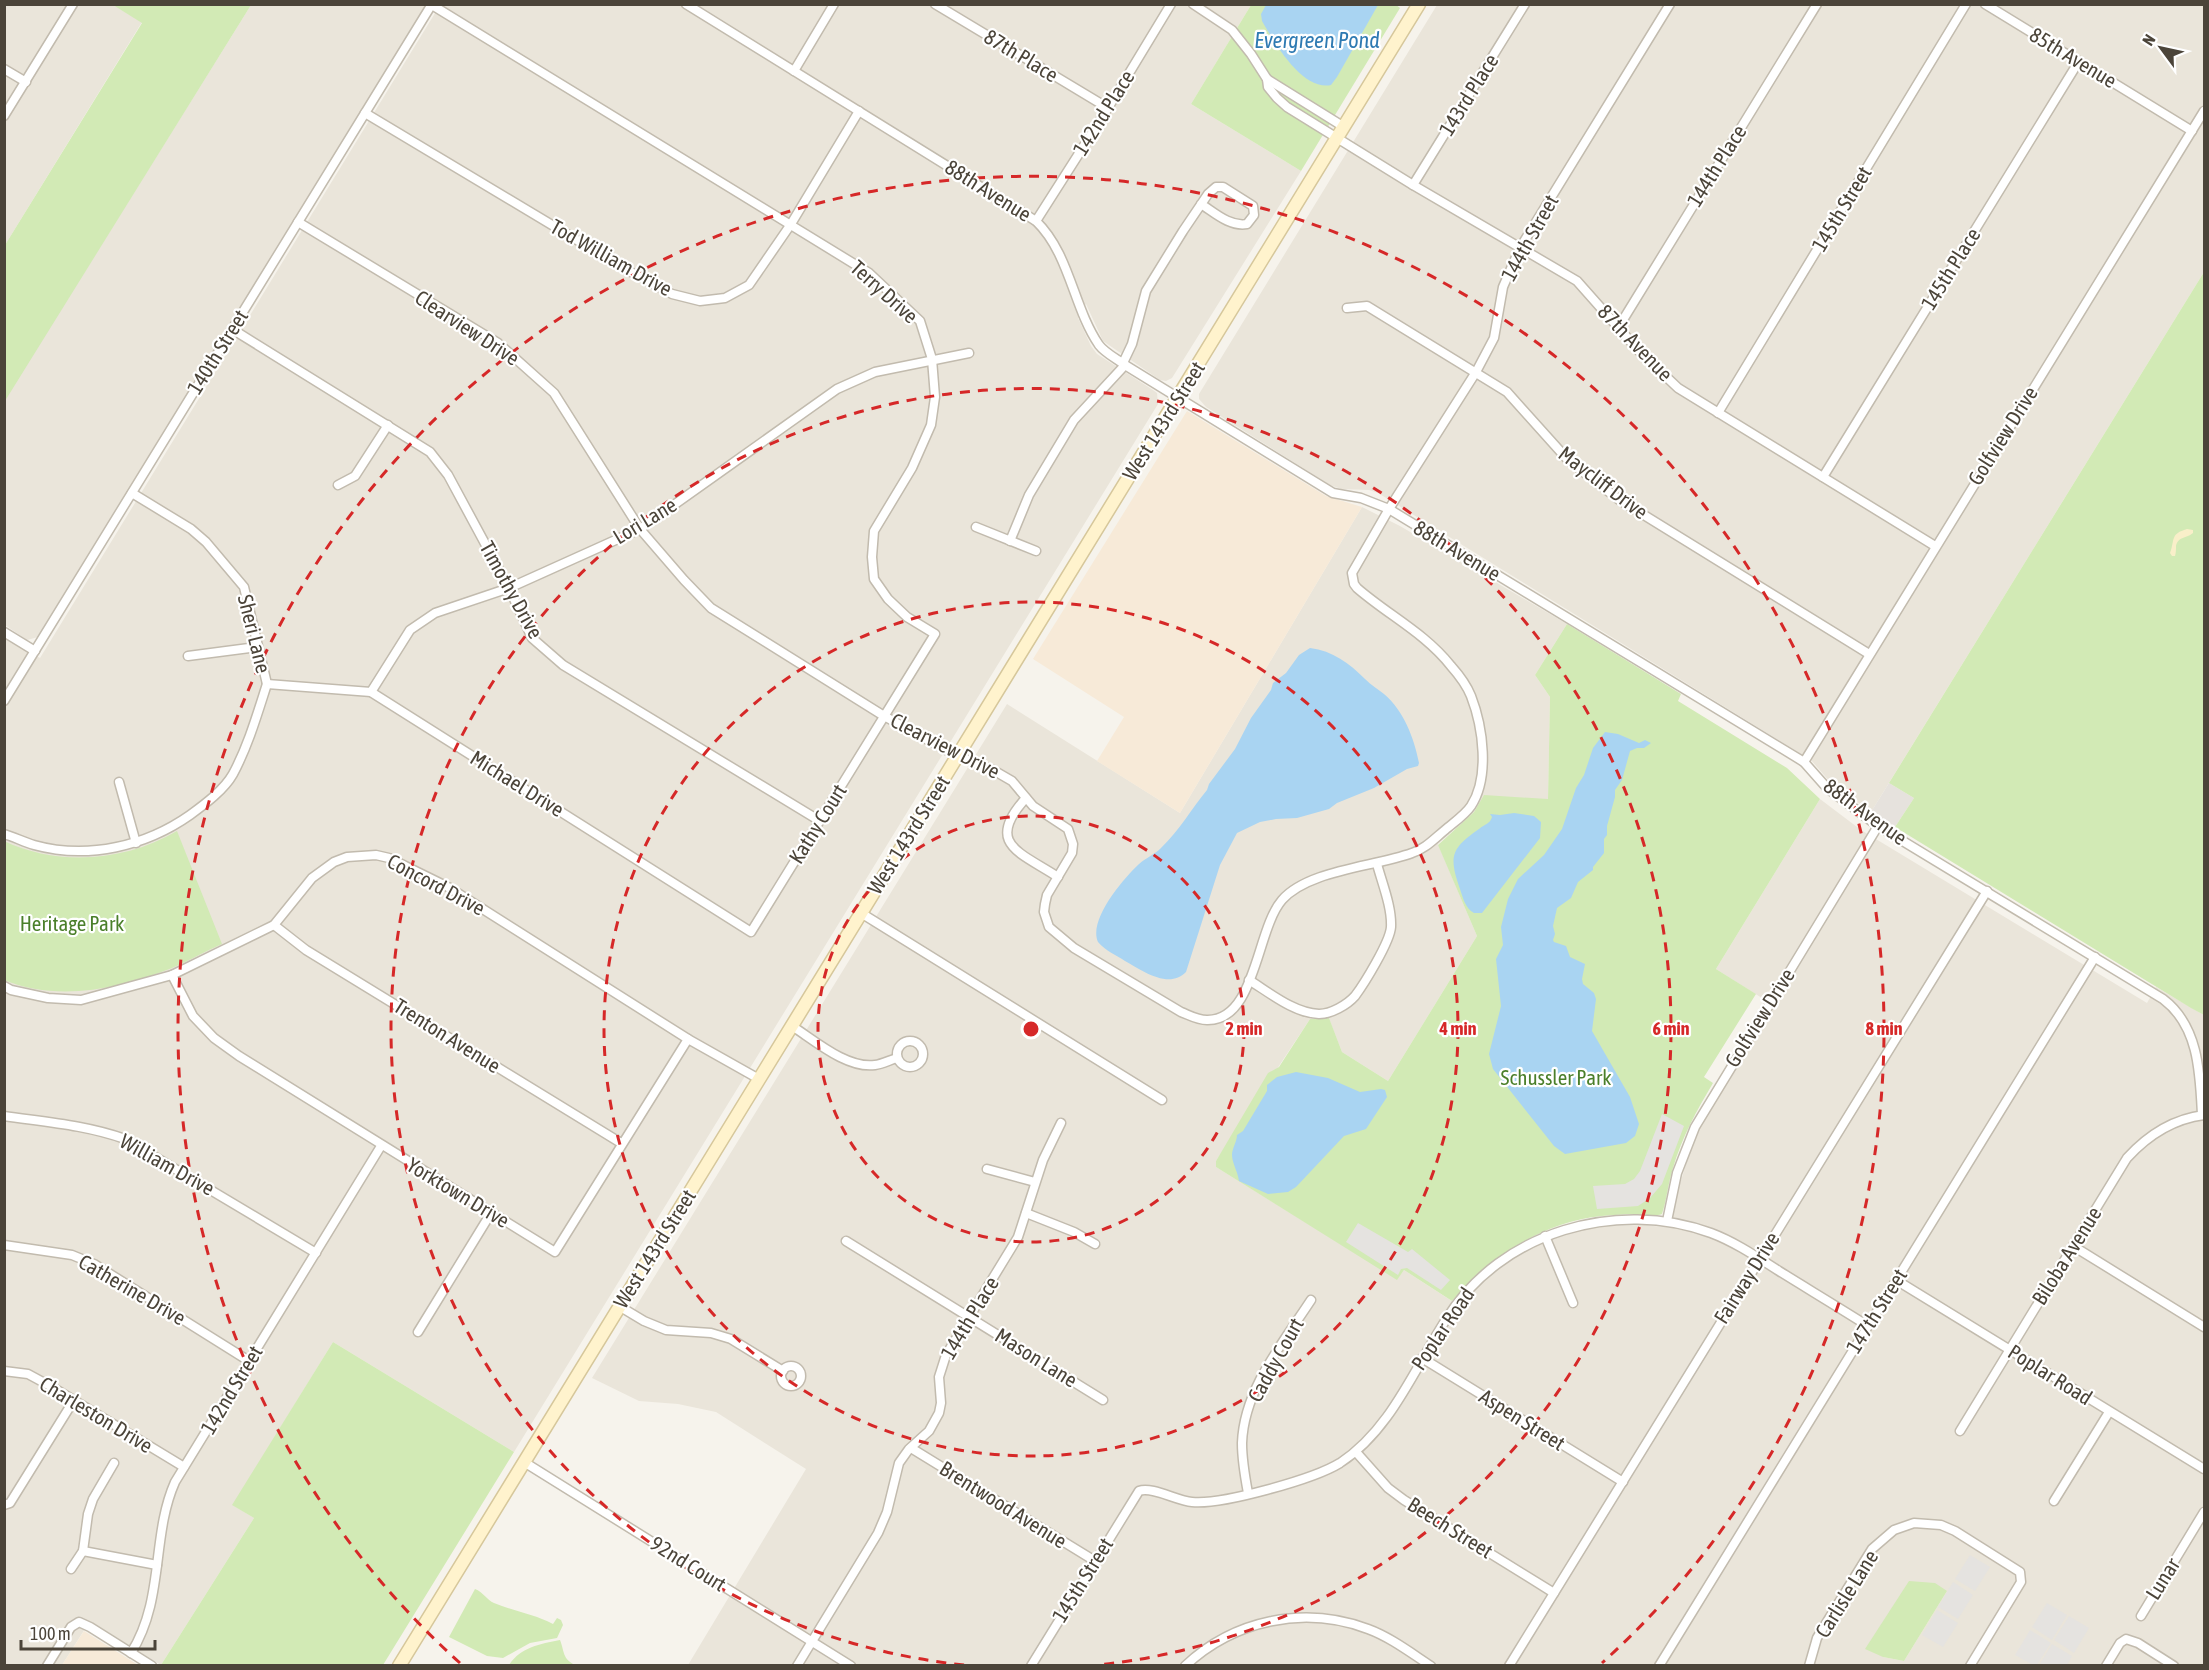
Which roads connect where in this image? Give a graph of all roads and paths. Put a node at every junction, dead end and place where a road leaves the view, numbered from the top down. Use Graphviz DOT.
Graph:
graph roads {
  1 [pos="73,4"];
  2 [pos="686,4"];
  3 [pos="834,4"];
  4 [pos="935,4"];
  5 [pos="1170,4"];
  6 [pos="1194,4"];
  7 [pos="1419,4"];
  8 [pos="1525,4"];
  9 [pos="1670,4"];
  10 [pos="1816,4"];
  11 [pos="1966,4"];
  12 [pos="1985,4"];
  13 [pos="432,5"];
  14 [pos="2079,61"];
  15 [pos="4,69"];
  16 [pos="794,71"];
  17 [pos="1267,79"];
  18 [pos="26,82"];
  19 [pos="1108,108"];
  20 [pos="859,111"];
  21 [pos="2205,111"];
  22 [pos="365,113"];
  23 [pos="4,116"];
  24 [pos="1344,127"];
  25 [pos="2193,130"];
  26 [pos="1337,139"];
  27 [pos="1413,184"];
  28 [pos="1201,204"];
  29 [pos="1036,220"];
  30 [pos="298,222"];
  31 [pos="791,224"];
  32 [pos="1520,248"];
  33 [pos="1347,308"];
  34 [pos="1618,328"];
  35 [pos="232,329"];
  36 [pos="969,353"];
  37 [pos="932,359"];
  38 [pos="1124,364"];
  39 [pos="1476,372"];
  40 [pos="1178,397"];
  41 [pos="1718,413"];
  42 [pos="388,425"];
  43 [pos="1824,477"];
  44 [pos="338,485"];
  45 [pos="132,493"];
  46 [pos="1389,509"];
  47 [pos="976,527"];
  48 [pos="640,529"];
  49 [pos="1010,541"];
  50 [pos="1935,546"];
  51 [pos="1036,551"];
  52 [pos="509,588"];
  53 [pos="4,632"];
  54 [pos="257,647"];
  55 [pos="35,651"];
  56 [pos="1869,654"];
  57 [pos="188,656"];
  58 [pos="267,684"];
  59 [pos="371,692"];
  60 [pos="4,701"];
  61 [pos="884,716"];
  62 [pos="957,756"];
  63 [pos="1804,762"];
  64 [pos="119,782"];
  65 [pos="1026,798"];
  66 [pos="820,821"];
  67 [pos="1878,826"];
  68 [pos="4,834"];
  69 [pos="136,843"];
  70 [pos="1377,864"];
  71 [pos="1058,877"];
  72 [pos="1987,891"];
  73 [pos="861,913"];
  74 [pos="274,925"];
  75 [pos="751,932"];
  76 [pos="2095,957"];
  77 [pos="172,975"];
  78 [pos="1249,980"];
  79 [pos="4,986"];
  80 [pos="792,1026"];
  81 [pos="688,1039"];
  82 [pos="897,1058"];
  83 [pos="759,1078"];
  84 [pos="1162,1100"];
  85 [pos="2203,1115"];
  86 [pos="4,1116"];
  87 [pos="1061,1123"];
  88 [pos="621,1143"];
  89 [pos="381,1146"];
  90 [pos="987,1169"];
  91 [pos="1035,1182"];
  92 [pos="491,1213"];
  93 [pos="1026,1213"];
  94 [pos="1667,1221"];
  95 [pos="1545,1236"];
  96 [pos="846,1241"];
  97 [pos="1095,1244"];
  98 [pos="4,1245"];
  99 [pos="2073,1246"];
  100 [pos="316,1253"];
  101 [pos="1759,1258"];
  102 [pos="1896,1280"];
  103 [pos="1311,1300"];
  104 [pos="1573,1303"];
  105 [pos="619,1306"];
  106 [pos="970,1317"];
  107 [pos="1868,1326"];
  108 [pos="2205,1328"];
  109 [pos="418,1332"];
  110 [pos="2009,1350"];
  111 [pos="1422,1359"];
  112 [pos="249,1361"];
  113 [pos="4,1371"];
  114 [pos="783,1371"];
  115 [pos="74,1400"];
  116 [pos="1103,1400"];
  117 [pos="2109,1412"];
  118 [pos="1960,1431"];
  119 [pos="911,1448"];
  120 [pos="1356,1452"];
  121 [pos="524,1462"];
  122 [pos="114,1463"];
  123 [pos="184,1467"];
  124 [pos="2205,1469"];
  125 [pos="1623,1482"];
  126 [pos="1248,1493"];
  127 [pos="1136,1495"];
  128 [pos="2054,1501"];
  129 [pos="4,1505"];
  130 [pos="2205,1512"];
  131 [pos="83,1551"];
  132 [pos="1095,1561"];
  133 [pos="157,1565"];
  134 [pos="71,1569"];
  135 [pos="1554,1593"];
  136 [pos="2141,1616"];
  137 [pos="813,1641"];
  138 [pos="131,1653"];
  139 [pos="47,1665"];
  140 [pos="152,1665"];
  141 [pos="399,1665"];
  142 [pos="797,1665"];
  143 [pos="851,1665"];
  144 [pos="1031,1665"];
  145 [pos="1185,1665"];
  146 [pos="1431,1665"];
  147 [pos="1509,1665"];
  148 [pos="1659,1665"];
  149 [pos="1809,1665"];
  150 [pos="1970,1665"];
  151 [pos="2106,1665"];
  152 [pos="2174,1665"];
  1 -- 18 [label="street"];
  2 -- 16 [label="street, 88th Avenue"];
  3 -- 16 [label="street"];
  4 -- 19 [label="street, 87th Place"];
  5 -- 19 [label="street, 142nd Place"];
  6 -- 17 [label="street"];
  7 -- 24 [label="main road, West 143rd Street"];
  8 -- 27 [label="street, 143rd Place"];
  9 -- 32 [label="street, 144th Street"];
  10 -- 34 [label="street, 144th Place"];
  11 -- 41 [label="street, 145th Street"];
  12 -- 14 [label="street, 85th Avenue"];
  13 -- 22 [label="street, 140th Street"];
  13 -- 31 [label="street, Terry Drive"];
  14 -- 25 [label="street, 85th Avenue"];
  14 -- 43 [label="street, 145th Place"];
  15 -- 18 [label="street"];
  16 -- 20 [label="street, 88th Avenue"];
  17 -- 24 [label="street"];
  17 -- 26 [label="street, 87th Avenue"];
  18 -- 23 [label="street"];
  19 -- 29 [label="street, 142nd Place"];
  20 -- 29 [label="street, 88th Avenue"];
  20 -- 31 [label="street, Tod William Drive"];
  21 -- 25 [label="street, Golfview Drive"];
  22 -- 30 [label="street, 140th Street"];
  22 -- 31 [label="street, Tod William Drive"];
  24 -- 26 [label="main road, West 143rd Street"];
  25 -- 50 [label="street, Golfview Drive"];
  26 -- 27 [label="street, 87th Avenue"];
  26 -- 40 [label="main road, West 143rd Street"];
  27 -- 32 [label="street, 87th Avenue"];
  28 -- 28 [label="street"];
  28 -- 38 [label="street"];
  29 -- 38 [label="street, 88th Avenue"];
  30 -- 35 [label="street, 140th Street"];
  30 -- 48 [label="street, Clearview Drive"];
  31 -- 37 [label="street, Terry Drive"];
  32 -- 34 [label="street, 87th Avenue"];
  32 -- 39 [label="street, 144th Street"];
  33 -- 39 [label="street, Maycliff Drive"];
  34 -- 41 [label="street, 87th Avenue"];
  35 -- 42 [label="street, Timothy Drive"];
  35 -- 45 [label="street, 140th Street"];
  36 -- 37 [label="street, Lori Lane"];
  37 -- 48 [label="street, Lori Lane"];
  37 -- 61 [label="street, Terry Drive"];
  38 -- 40 [label="street, 88th Avenue"];
  38 -- 49 [label="street"];
  39 -- 46 [label="street, 144th Street"];
  39 -- 56 [label="street, Maycliff Drive"];
  40 -- 46 [label="street, 88th Avenue"];
  40 -- 62 [label="main road, West 143rd Street"];
  41 -- 43 [label="street, 87th Avenue"];
  42 -- 44 [label="street"];
  42 -- 52 [label="street, Timothy Drive"];
  43 -- 50 [label="street, 87th Avenue"];
  45 -- 54 [label="street, Sheri Lane"];
  45 -- 55 [label="street, 140th Street"];
  46 -- 63 [label="street, 88th Avenue"];
  46 -- 70 [label="street, Clearview Drive"];
  47 -- 49 [label="street"];
  48 -- 52 [label="street, Lori Lane"];
  48 -- 61 [label="street, Clearview Drive"];
  49 -- 51 [label="street"];
  50 -- 56 [label="street, Golfview Drive"];
  52 -- 59 [label="street, Lori Lane"];
  52 -- 66 [label="street, Timothy Drive"];
  53 -- 55 [label="street"];
  54 -- 57 [label="street"];
  54 -- 58 [label="street, Sheri Lane"];
  55 -- 60 [label="street, 140th Street"];
  56 -- 63 [label="street, Golfview Drive"];
  58 -- 59 [label="street, Michael Drive"];
  58 -- 69 [label="street"];
  59 -- 75 [label="street, Michael Drive"];
  61 -- 62 [label="street, Clearview Drive"];
  61 -- 66 [label="street, Kathy Court"];
  62 -- 65 [label="street, Clearview Drive"];
  62 -- 73 [label="main road, West 143rd Street"];
  63 -- 67 [label="street, 88th Avenue"];
  64 -- 69 [label="street"];
  65 -- 71 [label="street, Clearview Drive"];
  65 -- 71 [label="street"];
  66 -- 75 [label="street, Kathy Court"];
  67 -- 72 [label="street, 88th Avenue"];
  67 -- 94 [label="street, Golfview Drive"];
  68 -- 69 [label="street"];
  70 -- 78 [label="street, Clearview Drive"];
  70 -- 78 [label="street"];
  71 -- 78 [label="street, Clearview Drive"];
  72 -- 76 [label="street, 88th Avenue"];
  72 -- 101 [label="street, Fairway Drive"];
  73 -- 80 [label="main road, West 143rd Street"];
  73 -- 84 [label="street"];
  74 -- 77 [label="street, Concord Drive"];
  74 -- 81 [label="street, Concord Drive"];
  74 -- 88 [label="street, Trenton Avenue"];
  76 -- 85 [label="street, 88th Avenue"];
  76 -- 102 [label="street, 147th Street"];
  77 -- 79 [label="street, Concord Drive"];
  77 -- 89 [label="street, Yorktown Drive"];
  80 -- 82 [label="street"];
  80 -- 83 [label="main road, West 143rd Street"];
  81 -- 83 [label="street, Concord Drive"];
  81 -- 88 [label="street, Yorktown Drive"];
  83 -- 105 [label="main road, West 143rd Street"];
  85 -- 99 [label="street, Biloba Avenue"];
  86 -- 100 [label="street, William Drive"];
  87 -- 91 [label="street, 144th Place"];
  88 -- 92 [label="street, Yorktown Drive"];
  89 -- 92 [label="street, Yorktown Drive"];
  89 -- 100 [label="street, 142nd Street"];
  90 -- 91 [label="street"];
  91 -- 93 [label="street, 144th Place"];
  92 -- 109 [label="street"];
  93 -- 97 [label="street"];
  93 -- 106 [label="street, 144th Place"];
  94 -- 95 [label="street, Poplar Road"];
  94 -- 101 [label="street, Poplar Road"];
  95 -- 104 [label="street"];
  95 -- 111 [label="street, Poplar Road"];
  96 -- 106 [label="street, Mason Lane"];
  98 -- 112 [label="street, Catherine Drive"];
  99 -- 108 [label="street"];
  99 -- 110 [label="street, Biloba Avenue"];
  100 -- 112 [label="street, 142nd Street"];
  101 -- 107 [label="street, Poplar Road"];
  101 -- 125 [label="street, Fairway Drive"];
  102 -- 107 [label="street, 147th Street"];
  102 -- 110 [label="street, Poplar Road"];
  103 -- 126 [label="street, Caddy Court"];
  105 -- 114 [label="street"];
  105 -- 121 [label="main road, West 143rd Street"];
  106 -- 116 [label="street, Mason Lane"];
  106 -- 119 [label="street, 144th Place"];
  107 -- 148 [label="street, 147th Street"];
  110 -- 117 [label="street, Poplar Road"];
  110 -- 118 [label="street, Biloba Avenue"];
  111 -- 120 [label="street, Poplar Road"];
  111 -- 125 [label="street, Aspen Street"];
  112 -- 123 [label="street, 142nd Street"];
  113 -- 115 [label="street, Charleston Drive"];
  115 -- 123 [label="street, Charleston Drive"];
  115 -- 129 [label="street"];
  117 -- 124 [label="street, Poplar Road"];
  117 -- 128 [label="street"];
  119 -- 132 [label="street, Brentwood Avenue"];
  119 -- 137 [label="street, 144th Place"];
  120 -- 126 [label="street, Poplar Road"];
  120 -- 135 [label="street, Beech Street"];
  121 -- 137 [label="street, 92nd Court"];
  121 -- 141 [label="main road, West 143rd Street"];
  122 -- 131 [label="street"];
  123 -- 133 [label="street, 142nd Street"];
  125 -- 135 [label="street, Fairway Drive"];
  126 -- 127 [label="street, Poplar Road"];
  127 -- 132 [label="street, 145th Street"];
  130 -- 136 [label="street, Lunar"];
  131 -- 133 [label="street"];
  131 -- 134 [label="street"];
  132 -- 144 [label="street, 145th Street"];
  133 -- 138 [label="street, 142nd Street"];
  135 -- 147 [label="street, Fairway Drive"];
  137 -- 142 [label="street, 144th Place"];
  137 -- 143 [label="street, 92nd Court"];
  138 -- 139 [label="street"];
  138 -- 140 [label="street"];
  145 -- 146 [label="street"];
  149 -- 150 [label="street, Carlisle Lane"];
  151 -- 152 [label="street"];
}
